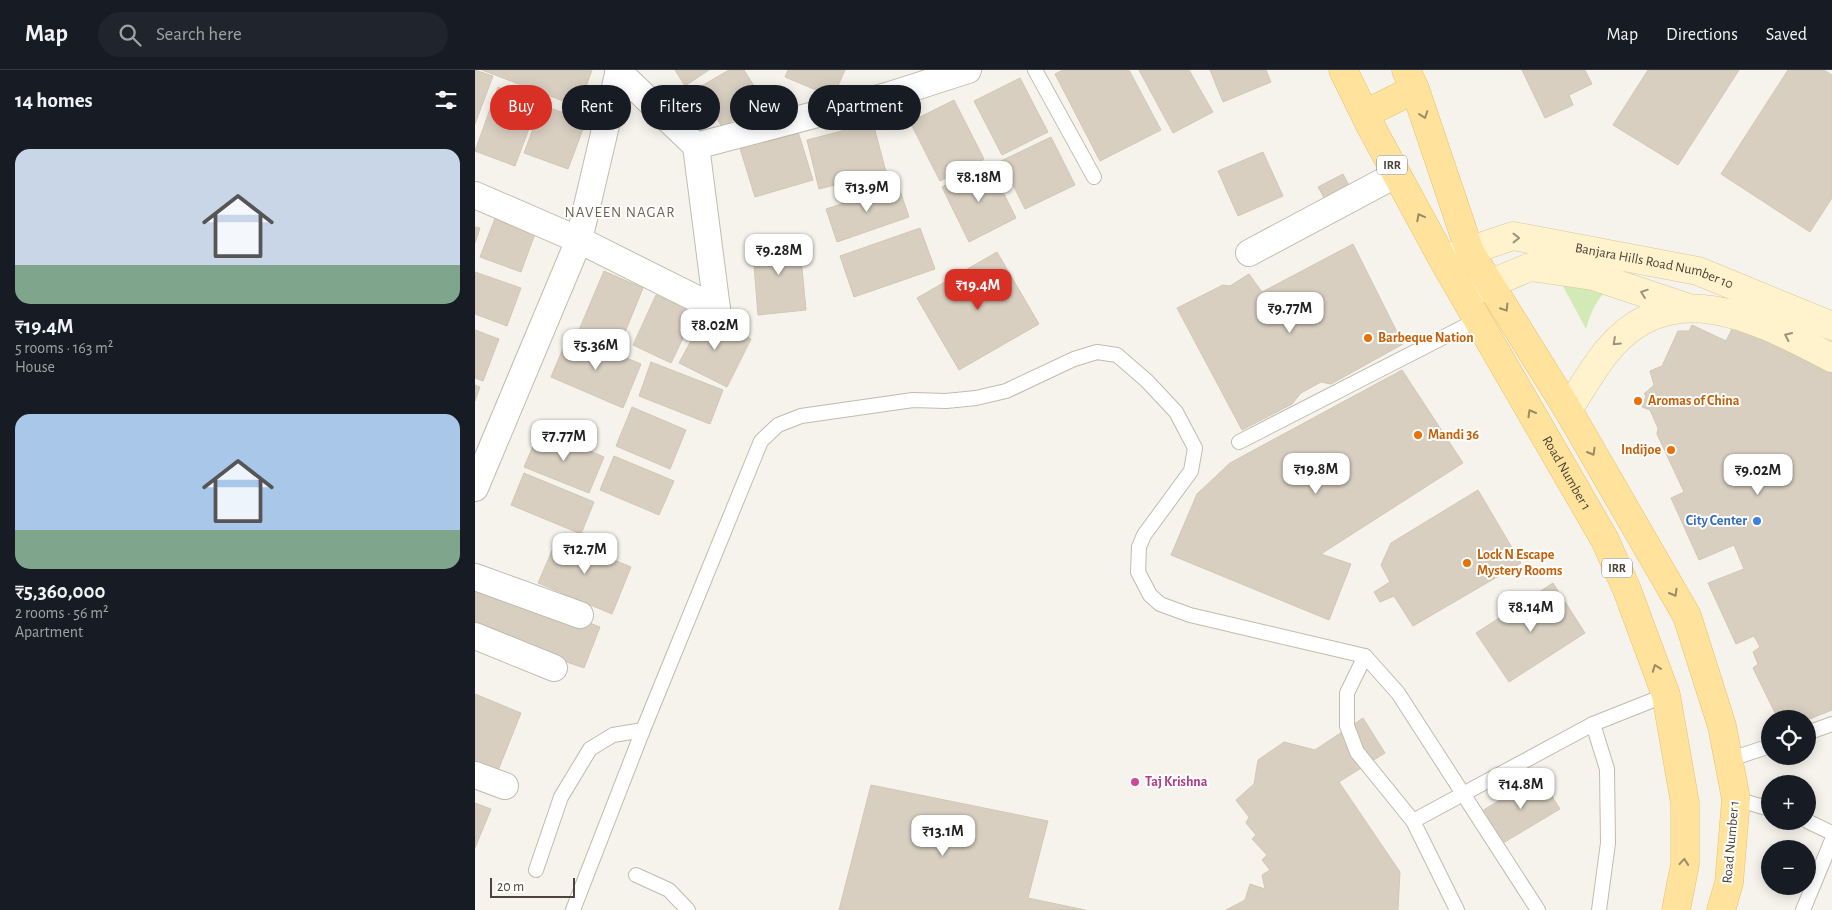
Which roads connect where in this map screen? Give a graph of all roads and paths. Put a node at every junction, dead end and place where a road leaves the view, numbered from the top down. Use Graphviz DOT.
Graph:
graph roads {
  1 [pos="898,70"];
  2 [pos="968,70"];
  3 [pos="1035,70"];
  4 [pos="1343,70"];
  5 [pos="618,71"];
  6 [pos="1411,80"];
  7 [pos="893,85"];
  8 [pos="921,85"];
  9 [pos="1365,114"];
  10 [pos="808,117"];
  11 [pos="696,146"];
  12 [pos="1397,174"];
  13 [pos="1094,177"];
  14 [pos="475,196"];
  15 [pos="579,240"];
  16 [pos="1470,252"];
  17 [pos="1249,253"];
  18 [pos="1443,260"];
  19 [pos="1490,284"];
  20 [pos="1464,295"];
  21 [pos="1690,309"];
  22 [pos="1829,318"];
  23 [pos="1477,320"];
  24 [pos="1832,358"];
  25 [pos="1568,410"];
  26 [pos="1239,442"];
  27 [pos="475,488"];
  28 [pos="475,577"];
  29 [pos="580,615"];
  30 [pos="475,636"];
  31 [pos="1365,656"];
  32 [pos="554,668"];
  33 [pos="1666,695"];
  34 [pos="1593,724"];
  35 [pos="1832,724"];
  36 [pos="643,730"];
  37 [pos="1816,730"];
  38 [pos="1761,749"];
  39 [pos="1728,760"];
  40 [pos="475,775"];
  41 [pos="505,786"];
  42 [pos="1463,794"];
  43 [pos="1736,799"];
  44 [pos="1761,806"];
  45 [pos="1413,822"];
  46 [pos="1816,825"];
  47 [pos="1832,833"];
  48 [pos="1832,840"];
  49 [pos="536,870"];
  50 [pos="636,875"];
  51 [pos="573,910"];
  52 [pos="688,910"];
  53 [pos="1457,910"];
  54 [pos="1538,910"];
  55 [pos="1599,910"];
  56 [pos="1676,910"];
  57 [pos="1721,910"];
  58 [pos="1803,910"];
  1 -- 7 [label="street"];
  2 -- 8 [label="street"];
  3 -- 13 [label="lane"];
  4 -- 9 [label="main road, Road Number 1 / IRR"];
  5 -- 11 [label="street"];
  5 -- 15 [label="street"];
  6 -- 9 [label="main road"];
  6 -- 16 [label="main road, Road Number 1 / IRR, one-way"];
  9 -- 12 [label="main road, Road Number 1 / IRR"];
  10 -- 11 [label="street"];
  11 -- 15 [label="street"];
  12 -- 17 [label="street"];
  18 -- 12 [label="main road, Road Number 1 / IRR, one-way"];
  14 -- 15 [label="street"];
  15 -- 27 [label="street"];
  16 -- 18 [label="main road, Banjara Hills Road Number 10"];
  16 -- 19 [label="main road, Road Number 1 / IRR"];
  16 -- 22 [label="main road, Banjara Hills Road Number 10, one-way"];
  18 -- 20 [label="main road, Road Number 1 / IRR"];
  19 -- 20 [label="main road"];
  21 -- 19 [label="main road, one-way"];
  19 -- 25 [label="main road, Road Number 1 / IRR, one-way"];
  20 -- 23 [label="main road, Road Number 1 / IRR"];
  24 -- 21 [label="main road, Banjara Hills Road Number 10, one-way"];
  21 -- 25 [label="main road, one-way"];
  23 -- 26 [label="lane"];
  33 -- 23 [label="main road, Road Number 1 / IRR, one-way"];
  25 -- 39 [label="main road, Road Number 1 / IRR, one-way"];
  28 -- 29 [label="street"];
  30 -- 32 [label="street"];
  31 -- 36 [label="lane"];
  31 -- 42 [label="lane"];
  31 -- 45 [label="lane"];
  33 -- 34 [label="lane"];
  56 -- 33 [label="main road, Road Number 1 / IRR, one-way"];
  34 -- 42 [label="lane"];
  34 -- 55 [label="lane"];
  35 -- 37 [label="lane"];
  36 -- 49 [label="lane"];
  36 -- 51 [label="lane"];
  38 -- 39 [label="lane"];
  39 -- 43 [label="main road, Road Number 1 / IRR"];
  40 -- 41 [label="street"];
  42 -- 45 [label="lane"];
  42 -- 54 [label="lane"];
  43 -- 44 [label="lane"];
  43 -- 57 [label="main road, Road Number 1 / IRR"];
  45 -- 53 [label="lane"];
  46 -- 47 [label="lane"];
  48 -- 58 [label="lane"];
  50 -- 52 [label="lane"];
}
